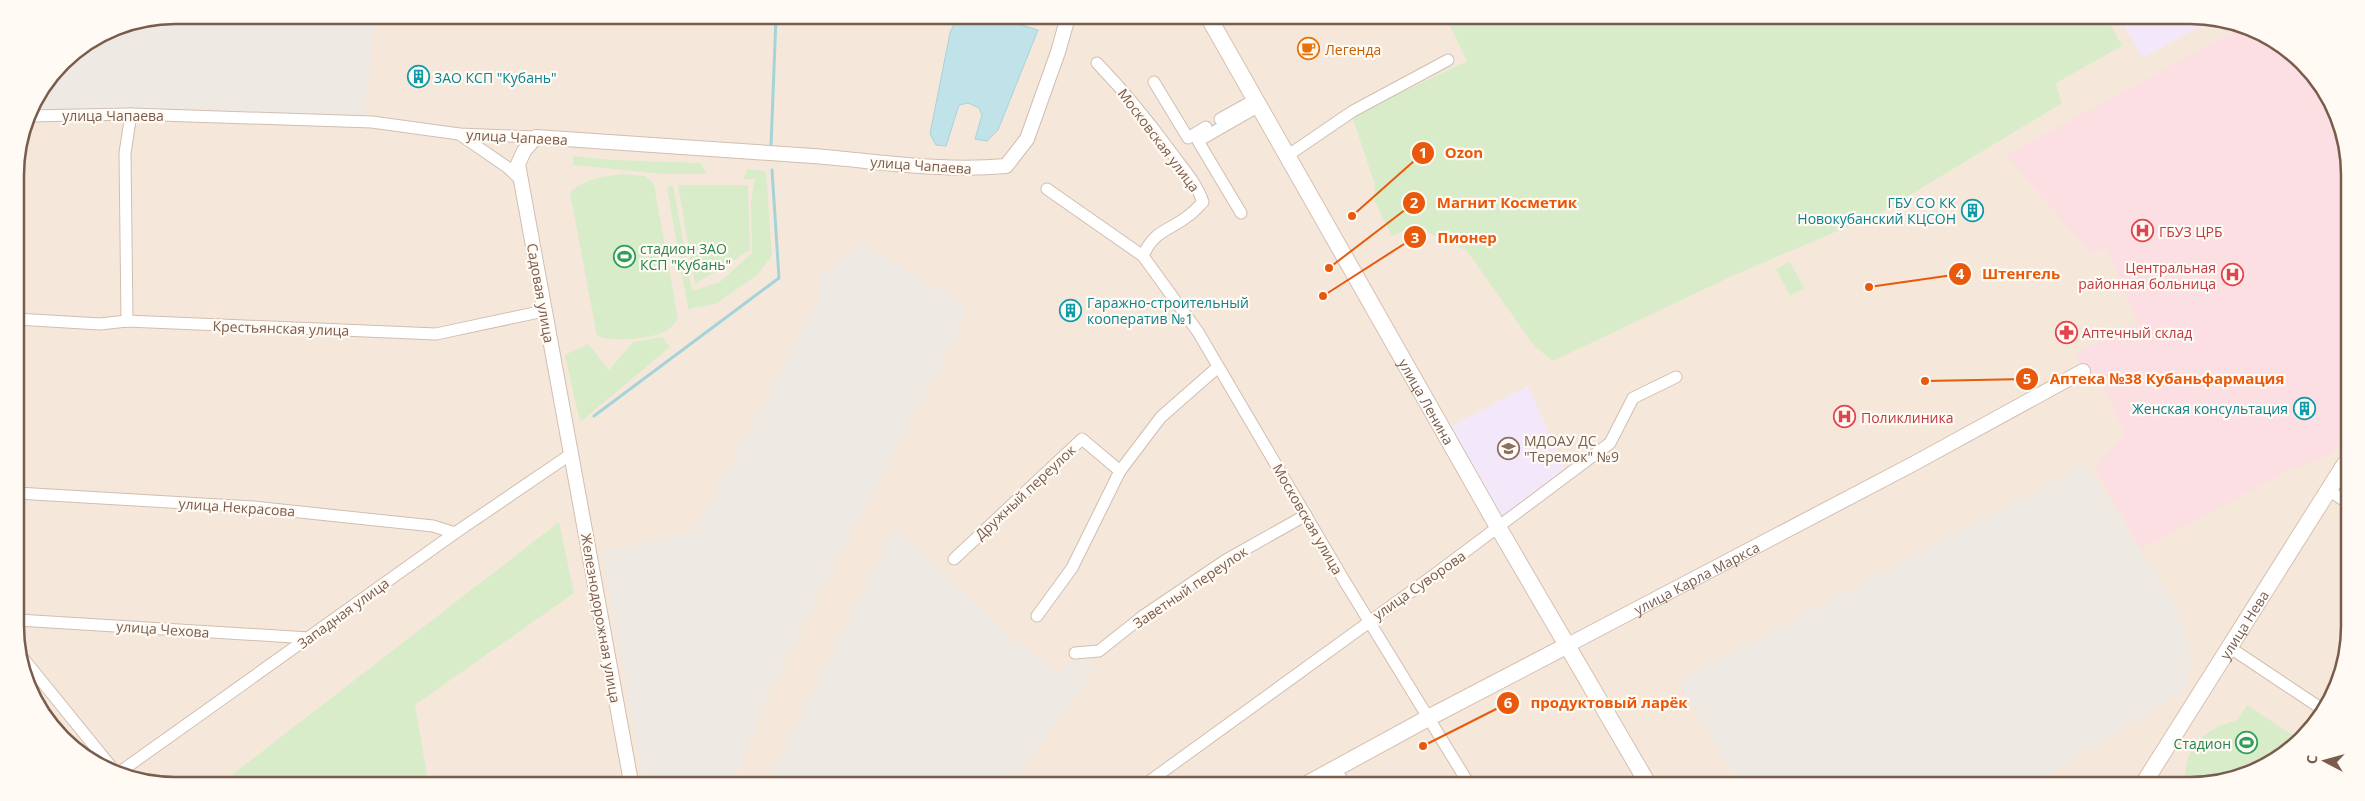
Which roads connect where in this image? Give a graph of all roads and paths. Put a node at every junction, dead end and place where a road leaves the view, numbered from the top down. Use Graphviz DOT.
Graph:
graph roads {
  1 [pos="1066,24"];
  2 [pos="1212,24"];
  3 [pos="1448,60"];
  4 [pos="1097,63"];
  5 [pos="1154,82"];
  6 [pos="1258,103"];
  7 [pos="131,114"];
  8 [pos="36,116"];
  9 [pos="459,134"];
  10 [pos="536,137"];
  11 [pos="1287,156"];
  12 [pos="521,180"];
  13 [pos="1047,189"];
  14 [pos="1241,213"];
  15 [pos="1143,256"];
  16 [pos="544,311"];
  17 [pos="24,319"];
  18 [pos="127,322"];
  19 [pos="1218,367"];
  20 [pos="2083,371"];
  21 [pos="1676,377"];
  22 [pos="571,454"];
  23 [pos="1120,471"];
  24 [pos="2341,471"];
  25 [pos="2328,490"];
  26 [pos="24,493"];
  27 [pos="2341,498"];
  28 [pos="1306,515"];
  29 [pos="1498,527"];
  30 [pos="455,533"];
  31 [pos="954,559"];
  32 [pos="1037,616"];
  33 [pos="24,620"];
  34 [pos="1370,620"];
  35 [pos="309,638"];
  36 [pos="1568,645"];
  37 [pos="2230,647"];
  38 [pos="1075,653"];
  39 [pos="30,666"];
  40 [pos="2319,706"];
  41 [pos="1430,717"];
  42 [pos="106,761"];
  43 [pos="125,769"];
  44 [pos="1336,769"];
  45 [pos="630,777"];
  46 [pos="1154,777"];
  47 [pos="1321,777"];
  48 [pos="1340,777"];
  49 [pos="1466,777"];
  50 [pos="1644,777"];
  51 [pos="2148,777"];
  1 -- 10 [label="street, улица Чапаева"];
  2 -- 6 [label="main road, улица Ленина"];
  3 -- 11 [label="street"];
  4 -- 15 [label="street, Московская улица"];
  5 -- 6 [label="street"];
  6 -- 11 [label="main road, улица Ленина"];
  6 -- 14 [label="street"];
  7 -- 8 [label="street, улица Чапаева"];
  7 -- 9 [label="street, улица Чапаева"];
  7 -- 18 [label="street"];
  9 -- 10 [label="street, улица Чапаева"];
  9 -- 12 [label="street"];
  10 -- 12 [label="street, Садовая улица"];
  11 -- 29 [label="main road, улица Ленина"];
  12 -- 16 [label="street, Садовая улица"];
  13 -- 15 [label="street, Московская улица"];
  15 -- 19 [label="street, Московская улица"];
  16 -- 18 [label="street, Крестьянская улица"];
  16 -- 22 [label="street, Садовая улица"];
  17 -- 18 [label="street, Крестьянская улица"];
  19 -- 23 [label="street"];
  19 -- 28 [label="street, Московская улица"];
  20 -- 36 [label="street, улица Карла Маркса"];
  21 -- 29 [label="street, улица Суворова"];
  22 -- 30 [label="street, Западная улица"];
  22 -- 45 [label="street, Железнодорожная улица"];
  23 -- 31 [label="street, Дружный переулок"];
  23 -- 32 [label="street"];
  24 -- 25 [label="main road, улица Нева"];
  25 -- 27 [label="street"];
  25 -- 37 [label="main road, улица Нева"];
  26 -- 30 [label="street, улица Некрасова"];
  28 -- 34 [label="street, Московская улица"];
  28 -- 38 [label="street, Заветный переулок"];
  29 -- 34 [label="street, улица Суворова"];
  29 -- 36 [label="main road, улица Ленина"];
  30 -- 35 [label="street, Западная улица"];
  33 -- 35 [label="street, улица Чехова"];
  34 -- 41 [label="street, Московская улица"];
  34 -- 46 [label="street, улица Суворова"];
  35 -- 43 [label="street, Западная улица"];
  36 -- 41 [label="main road, улица Карла Маркса"];
  36 -- 50 [label="main road, улица Ленина"];
  37 -- 40 [label="street"];
  37 -- 51 [label="main road, улица Нева"];
  39 -- 42 [label="street"];
  41 -- 44 [label="main road, улица Карла Маркса"];
  41 -- 49 [label="street, Московская улица"];
  44 -- 47 [label="main road, улица Карла Маркса"];
  44 -- 48 [label="street"];
}
